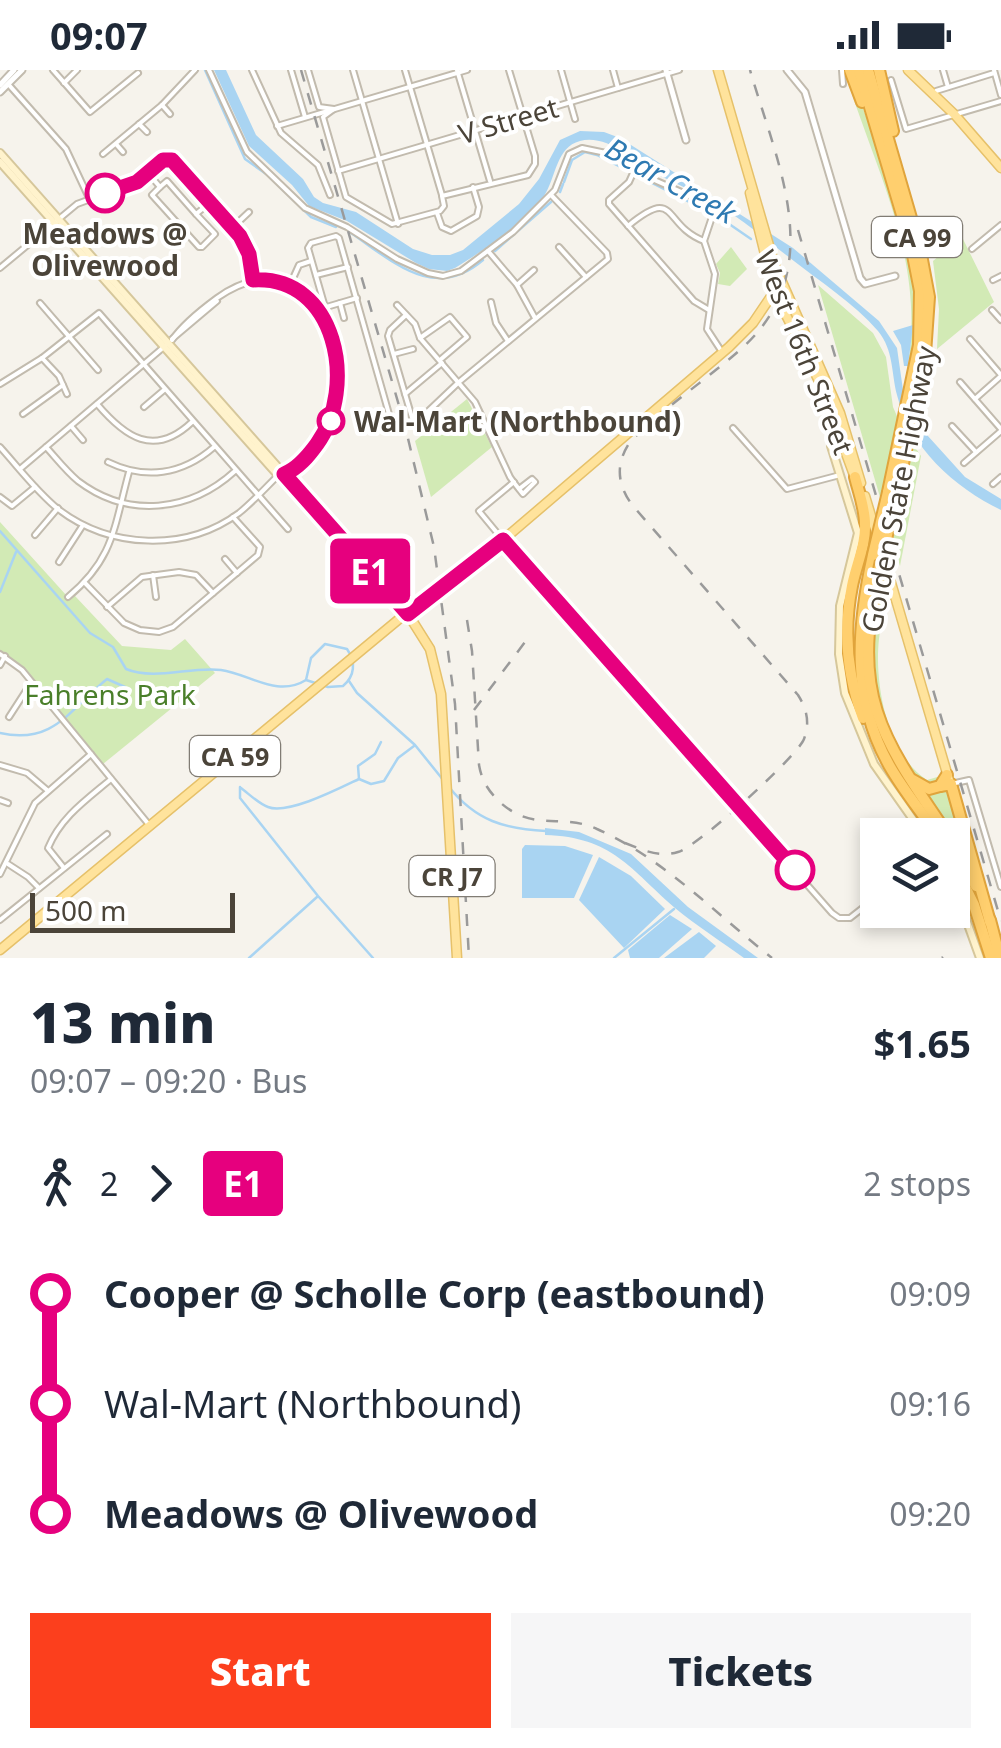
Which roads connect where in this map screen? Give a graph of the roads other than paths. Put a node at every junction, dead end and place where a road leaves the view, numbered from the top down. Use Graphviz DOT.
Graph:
graph roads {
  1 [pos="18,70"];
  2 [pos="52,70"];
  3 [pos="78,70"];
  4 [pos="195,70"];
  5 [pos="210,70"];
  6 [pos="252,70"];
  7 [pos="291,70"];
  8 [pos="308,70"];
  9 [pos="353,70"];
  10 [pos="405,70"];
  11 [pos="467,70"];
  12 [pos="509,70"];
  13 [pos="560,70"];
  14 [pos="613,70"];
  15 [pos="679,70"];
  16 [pos="786,70"];
  17 [pos="842,70"];
  18 [pos="850,70"];
  19 [pos="859,70"];
  20 [pos="868,70"];
  21 [pos="878,70"];
  22 [pos="943,70"];
  23 [pos="457,71"];
  24 [pos="718,71"];
  25 [pos="994,71"];
  26 [pos="666,72"];
  27 [pos="138,73"];
  28 [pos="913,73"];
  29 [pos="891,80"];
  30 [pos="64,83"];
  31 [pos="2,84"];
  32 [pos="843,84"];
  33 [pos="410,87"];
  34 [pos="948,87"];
  35 [pos="618,88"];
  36 [pos="933,88"];
  37 [pos="1001,98"];
  38 [pos="362,101"];
  39 [pos="570,102"];
  40 [pos="162,105"];
  41 [pos="334,109"];
  42 [pos="170,114"];
  43 [pos="957,115"];
  44 [pos="522,116"];
  45 [pos="306,117"];
  46 [pos="575,119"];
  47 [pos="139,124"];
  48 [pos="277,126"];
  49 [pos="475,130"];
  50 [pos="147,132"];
  51 [pos="686,140"];
  52 [pos="116,144"];
  53 [pos="427,144"];
  54 [pos="123,152"];
  55 [pos="0,153"];
  56 [pos="102,154"];
  57 [pos="378,158"];
  58 [pos="0,162"];
  59 [pos="1001,165"];
  60 [pos="338,170"];
  61 [pos="148,173"];
  62 [pos="633,175"];
  63 [pos="490,183"];
  64 [pos="160,187"];
  65 [pos="473,187"];
  66 [pos="894,192"];
  67 [pos="330,195"];
  68 [pos="552,195"];
  69 [pos="442,196"];
  70 [pos="89,198"];
  71 [pos="211,202"];
  72 [pos="909,211"];
  73 [pos="248,212"];
  74 [pos="437,213"];
  75 [pos="196,214"];
  76 [pos="759,219"];
  77 [pos="56,221"];
  78 [pos="398,224"];
  79 [pos="1001,225"];
  80 [pos="628,226"];
  81 [pos="233,227"];
  82 [pos="704,241"];
  83 [pos="560,246"];
  84 [pos="972,249"];
  85 [pos="488,251"];
  86 [pos="312,261"];
  87 [pos="775,266"];
  88 [pos="348,267"];
  89 [pos="0,268"];
  90 [pos="534,270"];
  91 [pos="768,274"];
  92 [pos="316,276"];
  93 [pos="896,276"];
  94 [pos="1001,276"];
  95 [pos="586,277"];
  96 [pos="253,280"];
  97 [pos="993,280"];
  98 [pos="518,284"];
  99 [pos="290,286"];
  100 [pos="775,290"];
  101 [pos="218,298"];
  102 [pos="357,298"];
  103 [pos="768,300"];
  104 [pos="491,302"];
  105 [pos="40,303"];
  106 [pos="340,303"];
  107 [pos="398,305"];
  108 [pos="781,306"];
  109 [pos="326,307"];
  110 [pos="762,309"];
  111 [pos="709,310"];
  112 [pos="992,310"];
  113 [pos="318,311"];
  114 [pos="406,315"];
  115 [pos="198,317"];
  116 [pos="344,318"];
  117 [pos="535,318"];
  118 [pos="1001,320"];
  119 [pos="799,324"];
  120 [pos="70,335"];
  121 [pos="420,338"];
  122 [pos="970,339"];
  123 [pos="508,341"];
  124 [pos="168,343"];
  125 [pos="413,349"];
  126 [pos="722,352"];
  127 [pos="394,354"];
  128 [pos="42,358"];
  129 [pos="441,362"];
  130 [pos="142,366"];
  131 [pos="98,370"];
  132 [pos="1001,375"];
  133 [pos="459,382"];
  134 [pos="960,382"];
  135 [pos="0,384"];
  136 [pos="63,384"];
  137 [pos="164,390"];
  138 [pos="67,394"];
  139 [pos="405,394"];
  140 [pos="974,399"];
  141 [pos="97,404"];
  142 [pos="144,407"];
  143 [pos="23,414"];
  144 [pos="390,414"];
  145 [pos="192,422"];
  146 [pos="71,426"];
  147 [pos="952,426"];
  148 [pos="733,428"];
  149 [pos="1001,430"];
  150 [pos="842,432"];
  151 [pos="82,440"];
  152 [pos="0,446"];
  153 [pos="46,447"];
  154 [pos="214,447"];
  155 [pos="976,452"];
  156 [pos="108,462"];
  157 [pos="964,462"];
  158 [pos="20,469"];
  159 [pos="129,472"];
  160 [pos="236,472"];
  161 [pos="840,475"];
  162 [pos="282,476"];
  163 [pos="1001,477"];
  164 [pos="855,478"];
  165 [pos="514,482"];
  166 [pos="993,484"];
  167 [pos="35,486"];
  168 [pos="519,489"];
  169 [pos="258,496"];
  170 [pos="0,497"];
  171 [pos="121,503"];
  172 [pos="58,508"];
  173 [pos="233,516"];
  174 [pos="872,520"];
  175 [pos="83,525"];
  176 [pos="288,529"];
  177 [pos="35,535"];
  178 [pos="112,536"];
  179 [pos="503,540"];
  180 [pos="337,543"];
  181 [pos="354,553"];
  182 [pos="225,559"];
  183 [pos="59,562"];
  184 [pos="237,573"];
  185 [pos="153,575"];
  186 [pos="85,583"];
  187 [pos="213,593"];
  188 [pos="68,597"];
  189 [pos="156,597"];
  190 [pos="107,606"];
  191 [pos="406,615"];
  192 [pos="2,655"];
  193 [pos="0,665"];
  194 [pos="32,682"];
  195 [pos="877,715"];
  196 [pos="9,717"];
  197 [pos="90,754"];
  198 [pos="887,763"];
  199 [pos="0,764"];
  200 [pos="111,779"];
  201 [pos="946,782"];
  202 [pos="47,790"];
  203 [pos="0,800"];
  204 [pos="8,802"];
  205 [pos="912,818"];
  206 [pos="925,818"];
  207 [pos="936,818"];
  208 [pos="150,826"];
  209 [pos="107,834"];
  210 [pos="8,864"];
  211 [pos="64,868"];
  212 [pos="0,874"];
  213 [pos="970,880"];
  214 [pos="1001,887"];
  215 [pos="40,888"];
  216 [pos="970,897"];
  217 [pos="860,910"];
  218 [pos="0,920"];
  219 [pos="990,922"];
  220 [pos="969,928"];
  221 [pos="0,950"];
  222 [pos="456,958"];
  223 [pos="980,958"];
  224 [pos="991,958"];
  225 [pos="1000,958"];
  1 -- 31 [label="street"];
  2 -- 30 [label="street"];
  3 -- 30 [label="street"];
  4 -- 40 [label="street"];
  5 -- 85 [label="street"];
  6 -- 48 [label="street"];
  7 -- 45 [label="street"];
  8 -- 41 [label="street"];
  9 -- 38 [label="street"];
  10 -- 33 [label="street"];
  11 -- 23 [label="street"];
  12 -- 44 [label="street"];
  13 -- 39 [label="street"];
  14 -- 35 [label="street"];
  15 -- 26 [label="street, V Street"];
  16 -- 93 [label="street"];
  17 -- 32 [label="street"];
  18 -- 66 [label="highway"];
  19 -- 66 [label="highway, Golden State Highway / CA 99"];
  20 -- 72 [label="highway, Golden State Highway / CA 99"];
  21 -- 72 [label="highway"];
  22 -- 34 [label="street"];
  23 -- 33 [label="street"];
  23 -- 49 [label="street"];
  24 -- 76 [label="main road, West 16th Street"];
  25 -- 34 [label="street"];
  25 -- 37 [label="street"];
  26 -- 35 [label="street, V Street"];
  26 -- 51 [label="street"];
  27 -- 30 [label="street"];
  28 -- 36 [label="main road"];
  28 -- 43 [label="main road"];
  29 -- 43 [label="street"];
  31 -- 70 [label="street"];
  33 -- 38 [label="street"];
  33 -- 53 [label="street"];
  34 -- 36 [label="street"];
  35 -- 39 [label="street, V Street"];
  36 -- 43 [label="main road"];
  37 -- 43 [label="street"];
  38 -- 41 [label="street"];
  38 -- 57 [label="street"];
  39 -- 44 [label="street, V Street"];
  39 -- 46 [label="street"];
  40 -- 42 [label="street"];
  40 -- 47 [label="street"];
  41 -- 45 [label="street"];
  41 -- 60 [label="street"];
  43 -- 59 [label="main road"];
  44 -- 49 [label="street, V Street"];
  44 -- 63 [label="street"];
  45 -- 48 [label="street"];
  47 -- 50 [label="street"];
  47 -- 52 [label="street"];
  48 -- 67 [label="street"];
  49 -- 53 [label="street, V Street"];
  49 -- 63 [label="street"];
  52 -- 54 [label="street"];
  52 -- 56 [label="street"];
  53 -- 57 [label="street, V Street"];
  53 -- 69 [label="street"];
  55 -- 77 [label="main road"];
  57 -- 60 [label="street, V Street"];
  57 -- 78 [label="street"];
  58 -- 77 [label="main road"];
  60 -- 78 [label="street"];
  61 -- 64 [label="street"];
  61 -- 70 [label="street"];
  61 -- 71 [label="street"];
  62 -- 68 [label="street"];
  62 -- 80 [label="street"];
  62 -- 82 [label="street"];
  63 -- 65 [label="street"];
  64 -- 75 [label="street"];
  64 -- 75 [label="street"];
  65 -- 69 [label="street"];
  65 -- 74 [label="street"];
  66 -- 198 [label="highway, Golden State Highway / CA 99, bridge"];
  68 -- 85 [label="street"];
  68 -- 95 [label="street"];
  69 -- 74 [label="street"];
  70 -- 77 [label="street"];
  71 -- 75 [label="street"];
  71 -- 81 [label="street"];
  72 -- 195 [label="highway, Golden State Highway / CA 99, bridge"];
  73 -- 81 [label="street"];
  74 -- 78 [label="street"];
  76 -- 87 [label="main road, West 16th Street"];
  76 -- 91 [label="main road, West 16th Street"];
  77 -- 89 [label="street"];
  77 -- 124 [label="main road"];
  79 -- 84 [label="street"];
  80 -- 82 [label="street"];
  80 -- 111 [label="street"];
  81 -- 96 [label="street"];
  82 -- 111 [label="street"];
  83 -- 95 [label="street"];
  85 -- 98 [label="street"];
  86 -- 88 [label="street"];
  86 -- 92 [label="street"];
  86 -- 99 [label="street"];
  87 -- 100 [label="main road"];
  87 -- 119 [label="main road, West 16th Street"];
  88 -- 92 [label="street"];
  88 -- 102 [label="street"];
  90 -- 98 [label="street"];
  91 -- 100 [label="main road, West 16th Street"];
  91 -- 103 [label="main road"];
  92 -- 109 [label="street"];
  94 -- 97 [label="street"];
  95 -- 117 [label="street"];
  96 -- 99 [label="street"];
  96 -- 101 [label="street"];
  98 -- 117 [label="street"];
  99 -- 113 [label="street"];
  100 -- 103 [label="main road, CA 59"];
  100 -- 108 [label="main road, West 16th Street"];
  100 -- 119 [label="main road"];
  101 -- 115 [label="street"];
  101 -- 115 [label="street"];
  102 -- 106 [label="street"];
  102 -- 144 [label="street"];
  103 -- 110 [label="main road, CA 59"];
  104 -- 123 [label="street"];
  105 -- 120 [label="street"];
  106 -- 109 [label="street"];
  106 -- 116 [label="street"];
  107 -- 114 [label="street"];
  108 -- 110 [label="main road"];
  108 -- 150 [label="main road, West 16th Street"];
  109 -- 113 [label="street"];
  110 -- 126 [label="main road, CA 59"];
  111 -- 126 [label="street"];
  112 -- 118 [label="street"];
  113 -- 162 [label="street"];
  114 -- 121 [label="street"];
  114 -- 127 [label="street"];
  115 -- 124 [label="street"];
  115 -- 124 [label="street"];
  117 -- 123 [label="street"];
  119 -- 150 [label="main road, West 16th Street"];
  120 -- 128 [label="street"];
  120 -- 130 [label="street"];
  120 -- 131 [label="street"];
  121 -- 129 [label="street"];
  121 -- 129 [label="street"];
  122 -- 132 [label="street"];
  123 -- 133 [label="street"];
  124 -- 130 [label="street"];
  124 -- 162 [label="main road"];
  125 -- 127 [label="street"];
  126 -- 179 [label="main road, CA 59"];
  127 -- 139 [label="street"];
  128 -- 135 [label="street"];
  128 -- 136 [label="street"];
  129 -- 133 [label="street"];
  129 -- 139 [label="street"];
  130 -- 137 [label="street"];
  130 -- 141 [label="street"];
  132 -- 140 [label="street"];
  133 -- 139 [label="street"];
  133 -- 165 [label="street"];
  134 -- 140 [label="street"];
  136 -- 138 [label="street"];
  136 -- 143 [label="street"];
  137 -- 142 [label="street"];
  137 -- 145 [label="street"];
  140 -- 149 [label="street"];
  141 -- 145 [label="street"];
  141 -- 146 [label="street"];
  145 -- 154 [label="street"];
  146 -- 151 [label="street"];
  146 -- 153 [label="street"];
  147 -- 155 [label="street"];
  148 -- 161 [label="street"];
  149 -- 155 [label="street"];
  150 -- 161 [label="main road"];
  150 -- 164 [label="main road, West 16th Street"];
  150 -- 174 [label="main road, West 16th Street"];
  152 -- 158 [label="street"];
  153 -- 158 [label="street"];
  153 -- 171 [label="street"];
  154 -- 159 [label="street"];
  154 -- 160 [label="street"];
  155 -- 157 [label="street"];
  156 -- 159 [label="street"];
  158 -- 167 [label="street"];
  159 -- 171 [label="street"];
  160 -- 169 [label="street"];
  160 -- 171 [label="street"];
  161 -- 205 [label="main road"];
  162 -- 169 [label="street"];
  162 -- 180 [label="main road"];
  162 -- 181 [label="main road"];
  163 -- 166 [label="street"];
  164 -- 174 [label="main road, West 16th Street"];
  164 -- 198 [label="highway"];
  165 -- 168 [label="street"];
  165 -- 179 [label="street"];
  167 -- 170 [label="street"];
  167 -- 172 [label="street"];
  169 -- 173 [label="street"];
  169 -- 176 [label="street"];
  171 -- 178 [label="street"];
  172 -- 175 [label="street"];
  172 -- 177 [label="street"];
  173 -- 178 [label="street"];
  173 -- 184 [label="street"];
  174 -- 201 [label="main road, West 16th Street"];
  175 -- 178 [label="street"];
  175 -- 183 [label="street"];
  178 -- 186 [label="street"];
  179 -- 191 [label="main road, CA 59"];
  179 -- 217 [label="street"];
  180 -- 181 [label="main road"];
  180 -- 191 [label="main road"];
  181 -- 191 [label="main road"];
  182 -- 184 [label="street"];
  184 -- 187 [label="street"];
  185 -- 187 [label="street"];
  185 -- 189 [label="street"];
  185 -- 190 [label="street"];
  186 -- 188 [label="street"];
  186 -- 190 [label="street"];
  187 -- 190 [label="street"];
  191 -- 208 [label="main road, CA 59"];
  191 -- 222 [label="main road, CR J7"];
  192 -- 193 [label="street"];
  192 -- 194 [label="street"];
  194 -- 196 [label="street"];
  194 -- 197 [label="street"];
  195 -- 201 [label="highway"];
  195 -- 207 [label="highway, Golden State Highway / CA 99"];
  197 -- 200 [label="street"];
  197 -- 202 [label="street"];
  198 -- 206 [label="highway, Golden State Highway / CA 99"];
  199 -- 202 [label="street"];
  200 -- 208 [label="street"];
  200 -- 211 [label="street"];
  201 -- 214 [label="street"];
  201 -- 219 [label="highway"];
  202 -- 210 [label="street"];
  203 -- 204 [label="street"];
  208 -- 221 [label="main road, CA 59"];
  209 -- 211 [label="street"];
  210 -- 212 [label="street"];
  210 -- 215 [label="street"];
  211 -- 215 [label="street"];
  213 -- 219 [label="highway"];
  215 -- 218 [label="street"];
  216 -- 224 [label="highway"];
  219 -- 225 [label="highway"];
  220 -- 223 [label="main road"];
}
